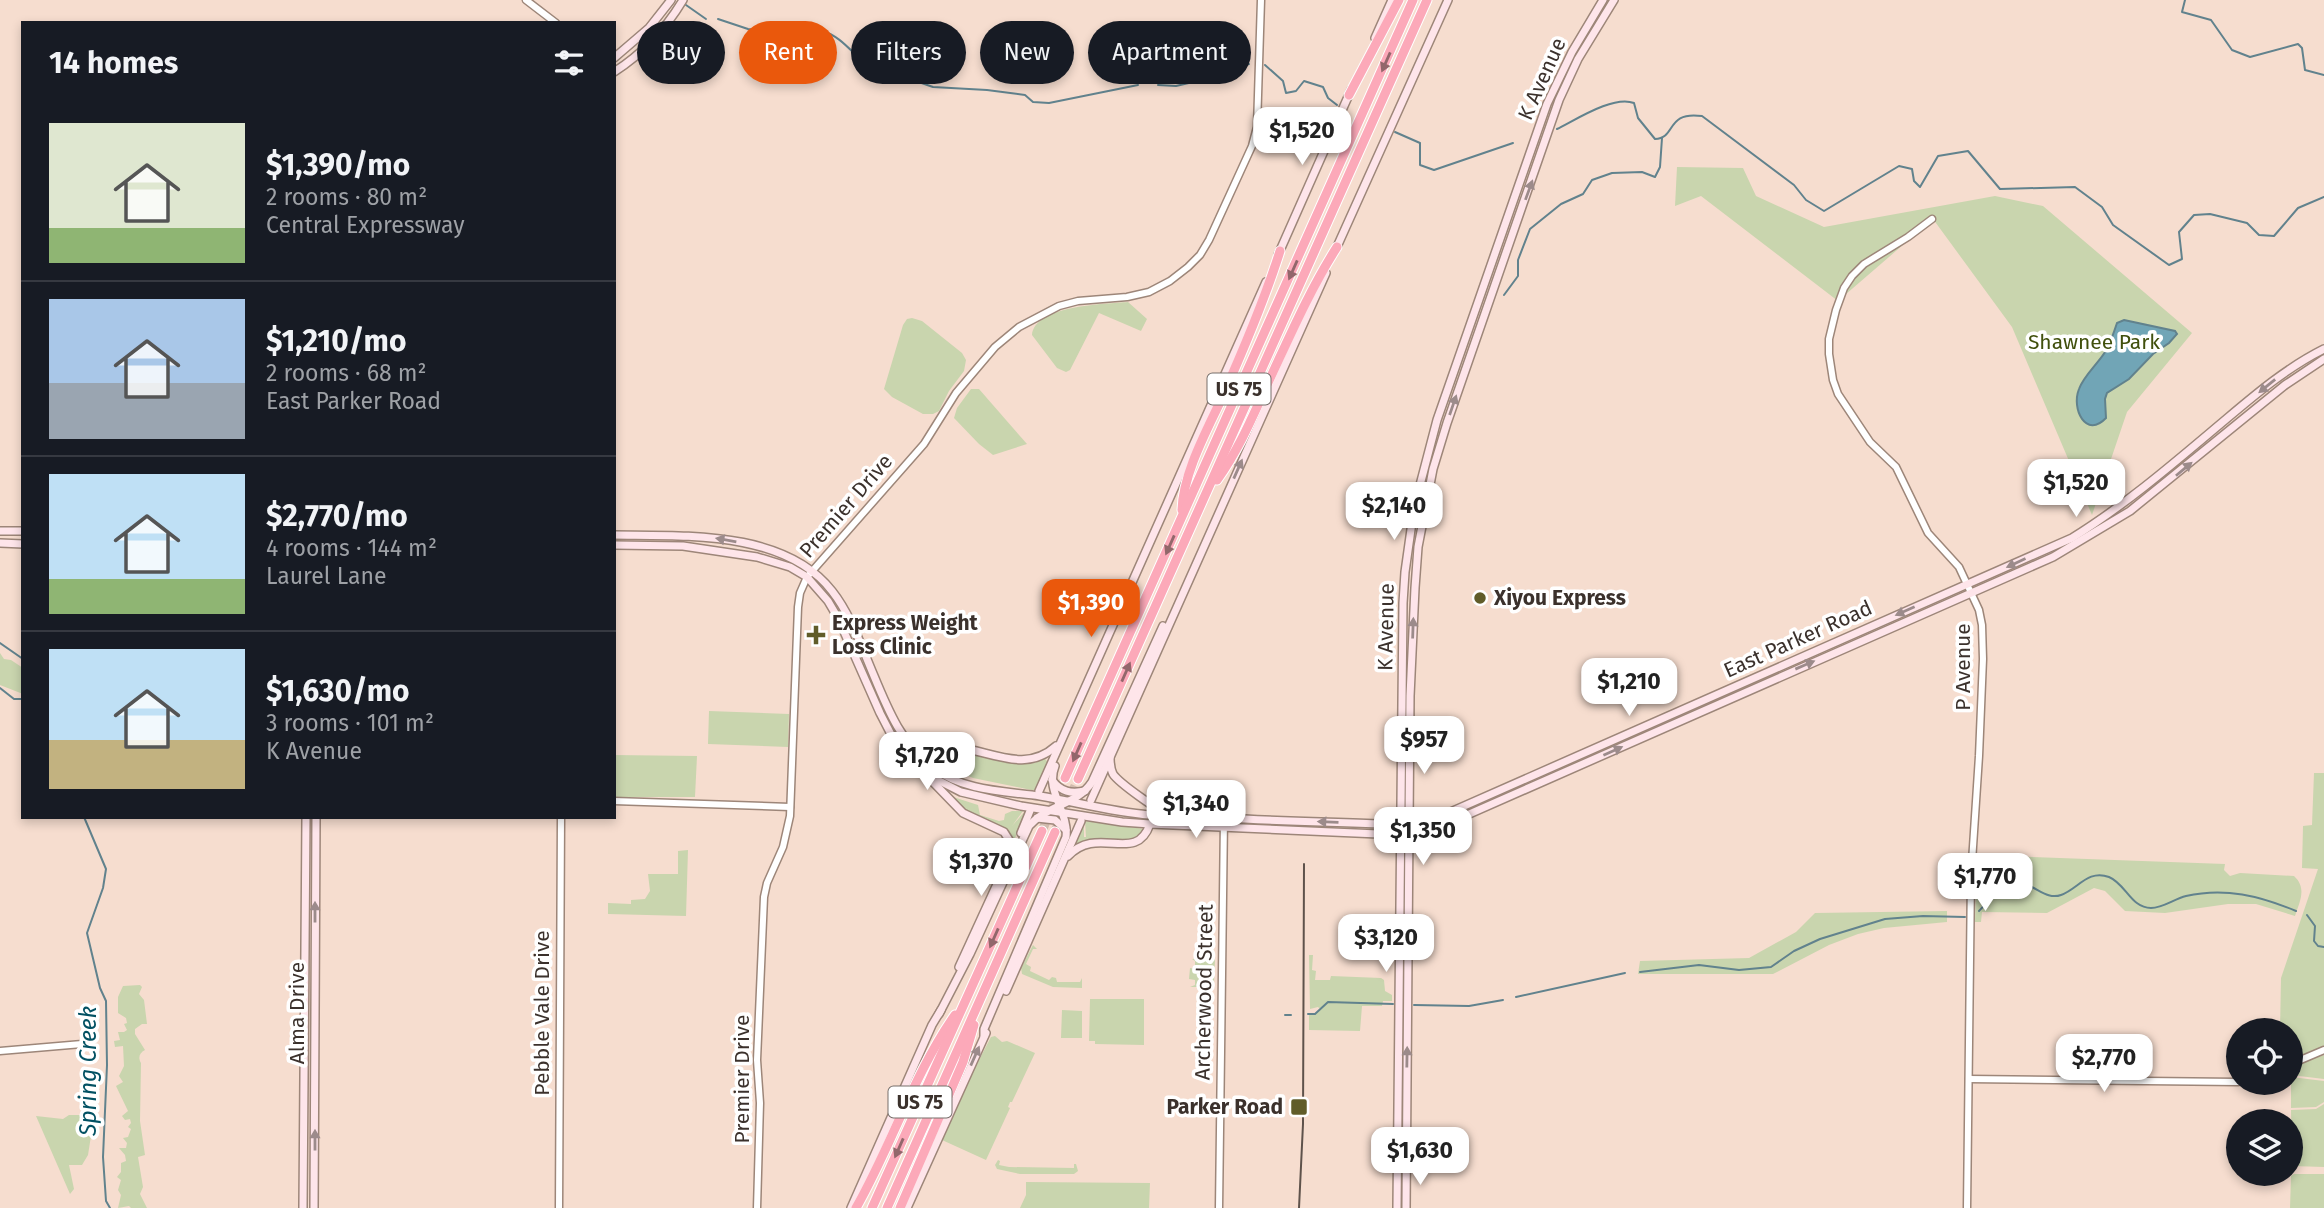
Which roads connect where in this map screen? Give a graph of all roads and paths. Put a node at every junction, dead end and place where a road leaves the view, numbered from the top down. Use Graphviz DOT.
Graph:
graph roads {
  1 [pos="526,0"];
  2 [pos="671,0"];
  3 [pos="683,0"];
  4 [pos="1261,0"];
  5 [pos="1392,0"];
  6 [pos="1399,0"];
  7 [pos="1413,0"];
  8 [pos="1427,0"];
  9 [pos="1448,0"];
  10 [pos="1603,0"];
  11 [pos="1614,0"];
  12 [pos="553,21"];
  13 [pos="616,56"];
  14 [pos="616,71"];
  15 [pos="1349,95"];
  16 [pos="1528,158"];
  17 [pos="1539,162"];
  18 [pos="1933,219"];
  19 [pos="1337,247"];
  20 [pos="1280,251"];
  21 [pos="2324,349"];
  22 [pos="2324,359"];
  23 [pos="1207,492"];
  24 [pos="1182,516"];
  25 [pos="0,531"];
  26 [pos="21,531"];
  27 [pos="616,535"];
  28 [pos="0,544"];
  29 [pos="21,544"];
  30 [pos="616,545"];
  31 [pos="759,547"];
  32 [pos="1200,554"];
  33 [pos="757,557"];
  34 [pos="810,574"];
  35 [pos="1968,584"];
  36 [pos="1972,594"];
  37 [pos="1127,595"];
  38 [pos="1403,603"];
  39 [pos="1414,603"];
  40 [pos="866,657"];
  41 [pos="857,661"];
  42 [pos="1724,691"];
  43 [pos="1406,696"];
  44 [pos="1728,699"];
  45 [pos="888,709"];
  46 [pos="880,713"];
  47 [pos="1059,744"];
  48 [pos="1585,752"];
  49 [pos="1111,753"];
  50 [pos="926,762"];
  51 [pos="1589,762"];
  52 [pos="924,773"];
  53 [pos="1529,777"];
  54 [pos="1065,778"];
  55 [pos="1079,779"];
  56 [pos="1052,780"];
  57 [pos="1533,786"];
  58 [pos="1039,791"];
  59 [pos="1085,791"];
  60 [pos="1091,800"];
  61 [pos="1069,801"];
  62 [pos="1474,801"];
  63 [pos="616,802"];
  64 [pos="1060,806"];
  65 [pos="790,807"];
  66 [pos="1049,810"];
  67 [pos="1478,810"];
  68 [pos="1030,811"];
  69 [pos="1174,816"];
  70 [pos="1037,818"];
  71 [pos="1224,818"];
  72 [pos="306,819"];
  73 [pos="316,819"];
  74 [pos="561,819"];
  75 [pos="1081,821"];
  76 [pos="1284,821"];
  77 [pos="1150,824"];
  78 [pos="1405,824"];
  79 [pos="1224,827"];
  80 [pos="1067,830"];
  81 [pos="1042,831"];
  82 [pos="1283,831"];
  83 [pos="1055,832"];
  84 [pos="1405,835"];
  85 [pos="1012,853"];
  86 [pos="1064,860"];
  87 [pos="967,996"];
  88 [pos="981,998"];
  89 [pos="939,1014"];
  90 [pos="1399,1017"];
  91 [pos="1408,1017"];
  92 [pos="985,1036"];
  93 [pos="82,1044"];
  94 [pos="2324,1050"];
  95 [pos="0,1051"];
  96 [pos="2303,1059"];
  97 [pos="1398,1078"];
  98 [pos="1407,1078"];
  99 [pos="1969,1079"];
  100 [pos="2226,1082"];
  101 [pos="1398,1150"];
  102 [pos="1407,1150"];
  103 [pos="303,1208"];
  104 [pos="314,1208"];
  105 [pos="559,1208"];
  106 [pos="757,1208"];
  107 [pos="854,1208"];
  108 [pos="872,1208"];
  109 [pos="887,1208"];
  110 [pos="900,1208"];
  111 [pos="907,1208"];
  112 [pos="1219,1208"];
  113 [pos="1397,1208"];
  114 [pos="1406,1208"];
  115 [pos="1967,1208"];
  1 -- 12 [label="street"];
  2 -- 13 [label="main road"];
  3 -- 14 [label="main road"];
  4 -- 34 [label="street, Premier Drive"];
  5 -- 15 [label="main road"];
  6 -- 15 [label="highway"];
  7 -- 24 [label="highway, US 75, one-way"];
  8 -- 23 [label="highway, US 75"];
  9 -- 19 [label="main road"];
  10 -- 16 [label="main road, K Avenue"];
  11 -- 17 [label="main road, K Avenue"];
  15 -- 20 [label="main road"];
  16 -- 17 [label="main road"];
  16 -- 38 [label="main road, K Avenue"];
  39 -- 17 [label="main road, K Avenue, one-way"];
  18 -- 35 [label="street, P Avenue"];
  19 -- 23 [label="highway"];
  32 -- 19 [label="main road, one-way"];
  20 -- 24 [label="highway"];
  20 -- 37 [label="main road"];
  21 -- 35 [label="main road, East Parker Road, one-way"];
  36 -- 22 [label="main road, East Parker Road, one-way"];
  55 -- 23 [label="highway, US 75, one-way"];
  24 -- 54 [label="highway, US 75, one-way"];
  25 -- 26 [label="main road"];
  31 -- 27 [label="main road, one-way"];
  28 -- 29 [label="main road"];
  30 -- 33 [label="main road"];
  31 -- 33 [label="main road"];
  31 -- 34 [label="main road"];
  32 -- 49 [label="main road"];
  32 -- 59 [label="main road"];
  33 -- 34 [label="main road"];
  34 -- 40 [label="main road"];
  34 -- 41 [label="main road"];
  34 -- 65 [label="street, Premier Drive"];
  35 -- 36 [label="street, P Avenue"];
  35 -- 42 [label="main road, East Parker Road, one-way"];
  44 -- 36 [label="main road, East Parker Road, one-way"];
  36 -- 99 [label="street, P Avenue"];
  37 -- 47 [label="main road"];
  37 -- 56 [label="main road"];
  38 -- 39 [label="main road"];
  38 -- 43 [label="main road, K Avenue"];
  43 -- 39 [label="main road, K Avenue, one-way"];
  40 -- 41 [label="main road"];
  40 -- 45 [label="main road"];
  41 -- 46 [label="main road"];
  42 -- 44 [label="main road"];
  42 -- 48 [label="main road, East Parker Road"];
  43 -- 78 [label="main road, K Avenue"];
  51 -- 44 [label="main road, East Parker Road, one-way"];
  45 -- 46 [label="main road"];
  45 -- 50 [label="main road"];
  46 -- 52 [label="main road"];
  47 -- 50 [label="main road"];
  47 -- 58 [label="main road"];
  48 -- 51 [label="main road"];
  48 -- 53 [label="main road, East Parker Road"];
  49 -- 60 [label="main road"];
  49 -- 69 [label="main road"];
  50 -- 64 [label="main road"];
  51 -- 57 [label="main road, East Parker Road"];
  52 -- 66 [label="main road"];
  52 -- 85 [label="main road"];
  53 -- 57 [label="main road"];
  53 -- 62 [label="main road, East Parker Road"];
  56 -- 59 [label="main road"];
  56 -- 64 [label="main road"];
  57 -- 67 [label="main road, East Parker Road"];
  59 -- 61 [label="main road"];
  61 -- 64 [label="main road, East Parker Road"];
  61 -- 69 [label="main road, East Parker Road"];
  62 -- 67 [label="main road"];
  62 -- 78 [label="main road, East Parker Road"];
  63 -- 65 [label="street"];
  64 -- 66 [label="main road"];
  64 -- 77 [label="main road, East Parker Road"];
  64 -- 80 [label="main road"];
  65 -- 106 [label="street, Premier Drive"];
  66 -- 70 [label="main road"];
  67 -- 84 [label="main road, East Parker Road"];
  68 -- 85 [label="main road"];
  69 -- 71 [label="main road, East Parker Road"];
  70 -- 80 [label="main road"];
  70 -- 89 [label="main road"];
  71 -- 76 [label="main road, East Parker Road"];
  71 -- 79 [label="street, Archerwood Street"];
  72 -- 103 [label="main road, Alma Drive"];
  104 -- 73 [label="main road, Alma Drive, one-way"];
  74 -- 105 [label="street, Pebble Vale Drive"];
  75 -- 86 [label="main road"];
  78 -- 76 [label="main road, East Parker Road, one-way"];
  76 -- 82 [label="main road"];
  77 -- 79 [label="main road, East Parker Road"];
  77 -- 86 [label="main road"];
  78 -- 84 [label="main road, K Avenue"];
  79 -- 82 [label="main road, East Parker Road"];
  79 -- 112 [label="street, Archerwood Street"];
  80 -- 92 [label="main road"];
  81 -- 87 [label="highway, US 75, one-way"];
  82 -- 84 [label="main road, East Parker Road"];
  83 -- 88 [label="highway, US 75"];
  84 -- 90 [label="main road, K Avenue"];
  84 -- 91 [label="main road, K Avenue"];
  85 -- 89 [label="main road"];
  86 -- 92 [label="main road"];
  87 -- 107 [label="highway"];
  87 -- 108 [label="highway, US 75, one-way"];
  88 -- 109 [label="highway, US 75"];
  88 -- 110 [label="highway"];
  89 -- 107 [label="main road"];
  90 -- 91 [label="main road"];
  90 -- 97 [label="main road, K Avenue"];
  98 -- 91 [label="main road, K Avenue, one-way"];
  111 -- 92 [label="main road, one-way"];
  93 -- 95 [label="street"];
  94 -- 96 [label="street"];
  97 -- 98 [label="main road"];
  97 -- 101 [label="main road, K Avenue"];
  98 -- 102 [label="main road, K Avenue"];
  99 -- 100 [label="street"];
  99 -- 115 [label="street, P Avenue"];
  101 -- 102 [label="main road"];
  101 -- 113 [label="main road, K Avenue"];
  102 -- 114 [label="main road, K Avenue"];
}
